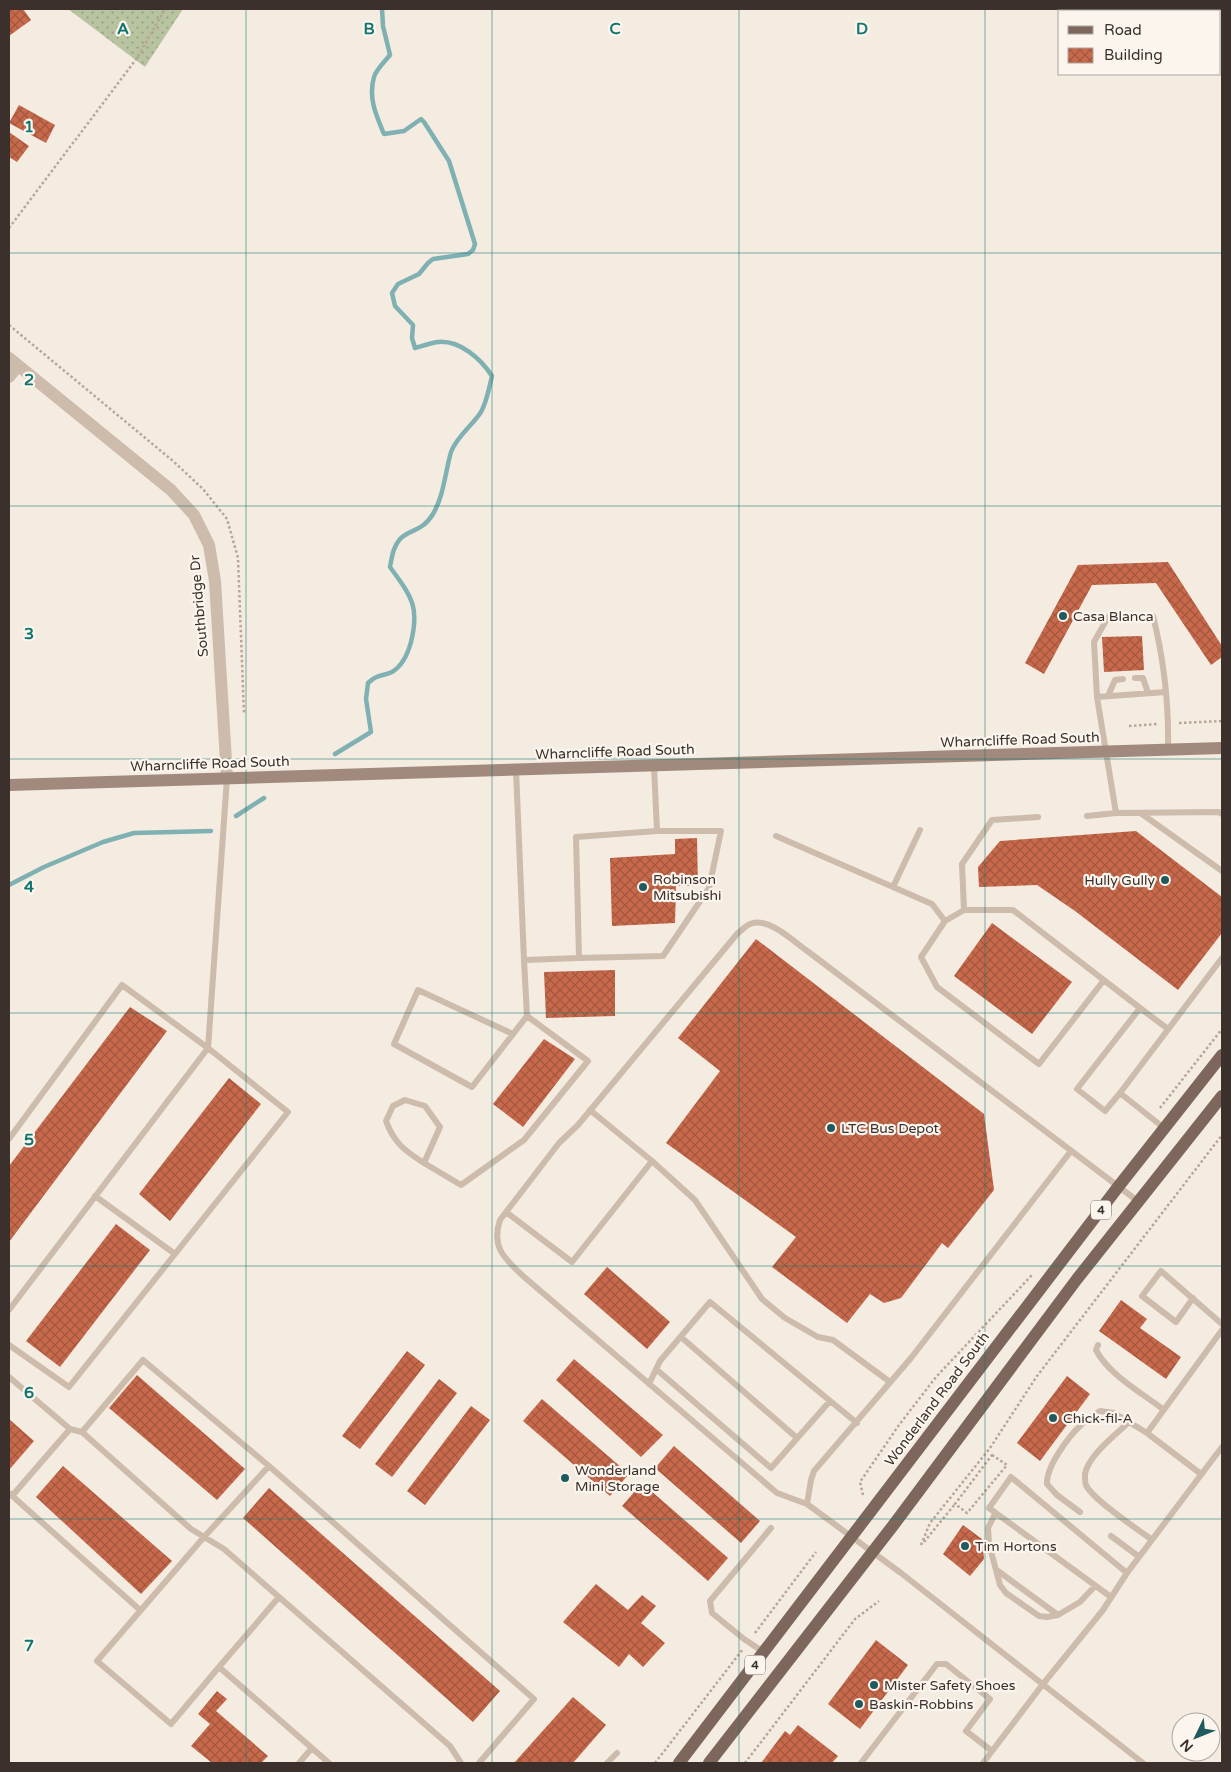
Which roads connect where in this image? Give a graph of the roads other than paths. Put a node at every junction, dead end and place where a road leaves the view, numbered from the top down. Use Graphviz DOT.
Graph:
graph roads {
  1 [pos="14,362"];
  2 [pos="9,377"];
  3 [pos="1135,678"];
  4 [pos="1123,680"];
  5 [pos="1166,692"];
  6 [pos="1148,693"];
  7 [pos="1108,696"];
  8 [pos="1097,697"];
  9 [pos="1222,748"];
  10 [pos="1168,750"];
  11 [pos="1104,752"];
  12 [pos="654,766"];
  13 [pos="516,770"];
  14 [pos="227,778"];
  15 [pos="9,785"];
  16 [pos="1116,813"];
  17 [pos="1141,814"];
  18 [pos="1222,814"];
  19 [pos="1087,816"];
  20 [pos="1038,817"];
  21 [pos="920,830"];
  22 [pos="657,832"];
  23 [pos="776,836"];
  24 [pos="1222,871"];
  25 [pos="894,887"];
  26 [pos="964,910"];
  27 [pos="945,921"];
  28 [pos="580,958"];
  29 [pos="1222,958"];
  30 [pos="524,960"];
  31 [pos="1104,980"];
  32 [pos="1140,1008"];
  33 [pos="527,1016"];
  34 [pos="1168,1029"];
  35 [pos="513,1034"];
  36 [pos="208,1048"];
  37 [pos="1222,1055"];
  38 [pos="1120,1093"];
  39 [pos="1222,1096"];
  40 [pos="590,1110"];
  41 [pos="1164,1128"];
  42 [pos="9,1139"];
  43 [pos="1071,1151"];
  44 [pos="652,1161"];
  45 [pos="424,1163"];
  46 [pos="1118,1187"];
  47 [pos="95,1196"];
  48 [pos="1139,1202"];
  49 [pos="506,1212"];
  50 [pos="175,1254"];
  51 [pos="1193,1298"];
  52 [pos="9,1310"];
  53 [pos="1222,1324"];
  54 [pos="1222,1330"];
  55 [pos="681,1336"];
  56 [pos="9,1345"];
  57 [pos="1098,1345"];
  58 [pos="656,1370"];
  59 [pos="9,1377"];
  60 [pos="890,1382"];
  61 [pos="649,1384"];
  62 [pos="830,1401"];
  63 [pos="1164,1410"];
  64 [pos="1129,1422"];
  65 [pos="857,1423"];
  66 [pos="70,1429"];
  67 [pos="82,1432"];
  68 [pos="1147,1433"];
  69 [pos="797,1438"];
  70 [pos="1222,1447"];
  71 [pos="269,1466"];
  72 [pos="1201,1474"];
  73 [pos="11,1495"];
  74 [pos="807,1504"];
  75 [pos="1080,1512"];
  76 [pos="995,1514"];
  77 [pos="771,1528"];
  78 [pos="851,1536"];
  79 [pos="1111,1536"];
  80 [pos="204,1537"];
  81 [pos="1151,1539"];
  82 [pos="872,1551"];
  83 [pos="1138,1556"];
  84 [pos="998,1571"];
  85 [pos="1127,1573"];
  86 [pos="1095,1586"];
  87 [pos="279,1596"];
  88 [pos="1110,1597"];
  89 [pos="140,1610"];
  90 [pos="1058,1615"];
  91 [pos="765,1652"];
  92 [pos="219,1667"];
  93 [pos="1043,1684"];
  94 [pos="312,1748"];
  95 [pos="992,1751"];
  96 [pos="616,1753"];
  97 [pos="299,1763"];
  98 [pos="329,1763"];
  99 [pos="461,1763"];
  100 [pos="479,1763"];
  101 [pos="607,1763"];
  102 [pos="679,1763"];
  103 [pos="709,1763"];
  104 [pos="860,1763"];
  105 [pos="983,1763"];
  106 [pos="1143,1763"];
  1 -- 2 [label="street"];
  1 -- 14 [label="street, Southbridge Dr"];
  3 -- 6 [label="lane"];
  4 -- 7 [label="lane"];
  5 -- 6 [label="lane"];
  5 -- 8 [label="lane"];
  5 -- 10 [label="lane"];
  6 -- 7 [label="lane"];
  7 -- 8 [label="lane"];
  8 -- 11 [label="lane"];
  9 -- 10 [label="main road, Wharncliffe Road South"];
  10 -- 11 [label="main road, Wharncliffe Road South"];
  11 -- 12 [label="main road, Wharncliffe Road South"];
  11 -- 16 [label="lane"];
  12 -- 13 [label="main road, Wharncliffe Road South"];
  12 -- 22 [label="lane"];
  13 -- 14 [label="main road, Wharncliffe Road South"];
  13 -- 30 [label="lane"];
  14 -- 15 [label="main road, Wharncliffe Road South"];
  14 -- 36 [label="lane"];
  16 -- 17 [label="lane"];
  16 -- 19 [label="lane"];
  17 -- 18 [label="lane"];
  17 -- 24 [label="lane"];
  20 -- 26 [label="lane"];
  21 -- 25 [label="lane"];
  22 -- 28 [label="lane"];
  22 -- 28 [label="lane"];
  23 -- 25 [label="lane"];
  25 -- 27 [label="lane"];
  26 -- 27 [label="lane"];
  26 -- 31 [label="lane"];
  27 -- 31 [label="lane"];
  28 -- 30 [label="lane"];
  29 -- 34 [label="lane"];
  30 -- 33 [label="lane"];
  31 -- 32 [label="lane"];
  32 -- 34 [label="lane"];
  32 -- 38 [label="lane"];
  33 -- 35 [label="lane"];
  33 -- 45 [label="lane"];
  34 -- 38 [label="lane"];
  35 -- 35 [label="lane"];
  36 -- 42 [label="lane"];
  36 -- 47 [label="lane"];
  36 -- 50 [label="lane"];
  37 -- 41 [label="main road, Wonderland Road South / 4"];
  38 -- 41 [label="lane"];
  39 -- 48 [label="main road, 4"];
  40 -- 43 [label="lane"];
  40 -- 44 [label="lane"];
  40 -- 49 [label="lane"];
  41 -- 46 [label="main road, Wonderland Road South / 4"];
  43 -- 46 [label="lane"];
  43 -- 60 [label="lane"];
  44 -- 49 [label="lane"];
  44 -- 60 [label="lane"];
  45 -- 45 [label="lane"];
  46 -- 48 [label="lane"];
  46 -- 78 [label="main road, Wonderland Road South / 4"];
  47 -- 50 [label="lane"];
  47 -- 52 [label="lane"];
  48 -- 82 [label="main road, 4"];
  49 -- 61 [label="lane"];
  50 -- 56 [label="lane"];
  51 -- 51 [label="lane"];
  51 -- 53 [label="lane"];
  54 -- 63 [label="lane"];
  55 -- 58 [label="lane"];
  55 -- 62 [label="lane"];
  55 -- 69 [label="lane"];
  57 -- 63 [label="lane"];
  58 -- 61 [label="lane"];
  58 -- 69 [label="lane"];
  59 -- 66 [label="lane"];
  60 -- 65 [label="lane"];
  61 -- 74 [label="lane"];
  62 -- 65 [label="lane"];
  62 -- 69 [label="lane"];
  63 -- 68 [label="lane"];
  64 -- 68 [label="lane"];
  64 -- 75 [label="lane"];
  64 -- 81 [label="lane"];
  65 -- 74 [label="lane"];
  66 -- 67 [label="lane"];
  66 -- 73 [label="lane"];
  67 -- 71 [label="lane"];
  67 -- 80 [label="lane"];
  68 -- 72 [label="lane"];
  70 -- 72 [label="lane"];
  71 -- 80 [label="lane"];
  71 -- 100 [label="lane"];
  72 -- 81 [label="lane"];
  73 -- 89 [label="lane"];
  74 -- 78 [label="lane"];
  76 -- 84 [label="lane"];
  76 -- 85 [label="lane"];
  76 -- 86 [label="lane"];
  77 -- 91 [label="lane"];
  78 -- 82 [label="lane"];
  78 -- 91 [label="main road, Wonderland Road South / 4"];
  79 -- 83 [label="lane"];
  80 -- 87 [label="lane"];
  80 -- 89 [label="lane"];
  81 -- 83 [label="lane"];
  82 -- 93 [label="lane"];
  82 -- 103 [label="main road, 4"];
  83 -- 85 [label="lane"];
  84 -- 90 [label="lane"];
  84 -- 90 [label="lane"];
  85 -- 88 [label="lane"];
  86 -- 88 [label="lane"];
  86 -- 90 [label="lane"];
  87 -- 92 [label="lane"];
  87 -- 99 [label="lane"];
  88 -- 93 [label="lane"];
  89 -- 92 [label="lane"];
  91 -- 102 [label="main road, Wonderland Road South / 4"];
  92 -- 94 [label="lane"];
  93 -- 95 [label="lane"];
  93 -- 106 [label="lane"];
  94 -- 97 [label="lane"];
  94 -- 98 [label="lane"];
  95 -- 104 [label="lane"];
  95 -- 105 [label="lane"];
  96 -- 101 [label="lane"];
}
